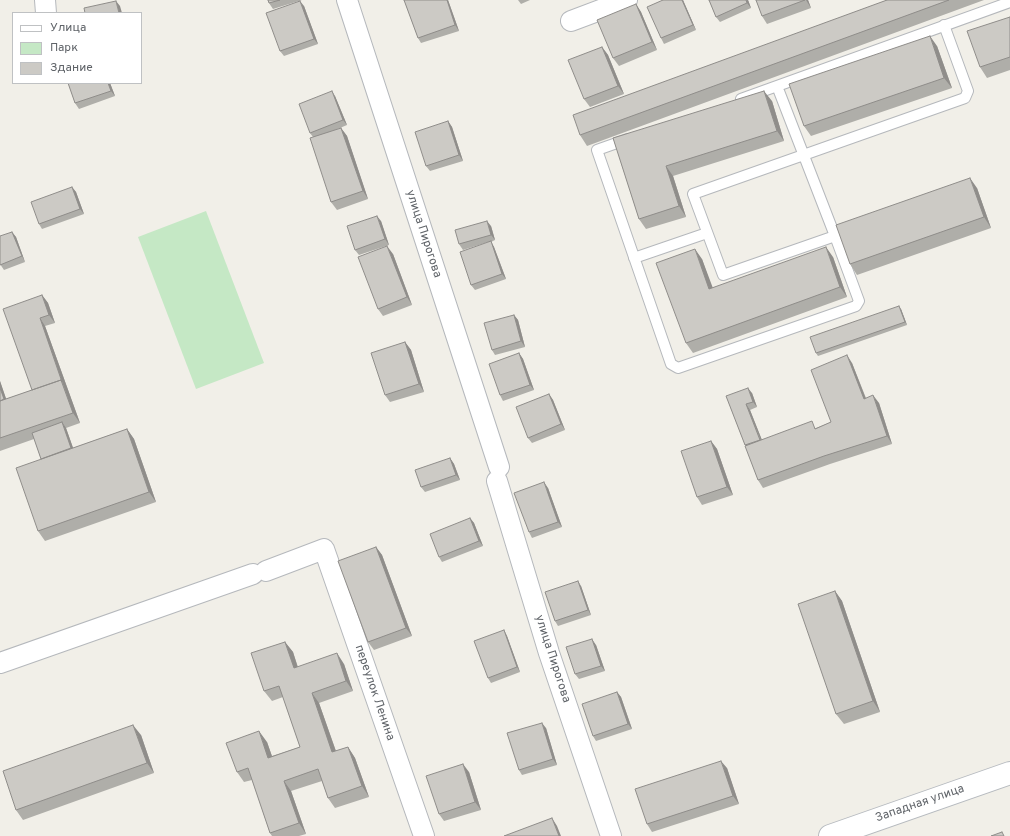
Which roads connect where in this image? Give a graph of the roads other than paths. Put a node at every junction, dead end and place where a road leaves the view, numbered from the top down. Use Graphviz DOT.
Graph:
graph roads {
  1 [pos="45,0"];
  2 [pos="347,0"];
  3 [pos="626,0"];
  4 [pos="1010,2"];
  5 [pos="46,12"];
  6 [pos="571,21"];
  7 [pos="944,25"];
  8 [pos="777,86"];
  9 [pos="732,102"];
  10 [pos="635,137"];
  11 [pos="804,154"];
  12 [pos="707,233"];
  13 [pos="835,236"];
  14 [pos="634,258"];
  15 [pos="0,663"];
  16 [pos="1010,773"];
  17 [pos="424,836"];
  18 [pos="611,836"];
  19 [pos="830,836"];
  1 -- 5 [label="street"];
  2 -- 18 [label="street, улица Пирогова"];
  3 -- 6 [label="street"];
  4 -- 7 [label="lane"];
  7 -- 8 [label="lane"];
  7 -- 11 [label="lane"];
  8 -- 9 [label="lane"];
  8 -- 11 [label="lane"];
  10 -- 14 [label="lane"];
  11 -- 12 [label="lane"];
  11 -- 13 [label="lane"];
  12 -- 13 [label="lane"];
  12 -- 14 [label="lane"];
  13 -- 14 [label="lane"];
  15 -- 17 [label="street, переулок Ленина"];
  16 -- 19 [label="street, Западная улица"];
}
